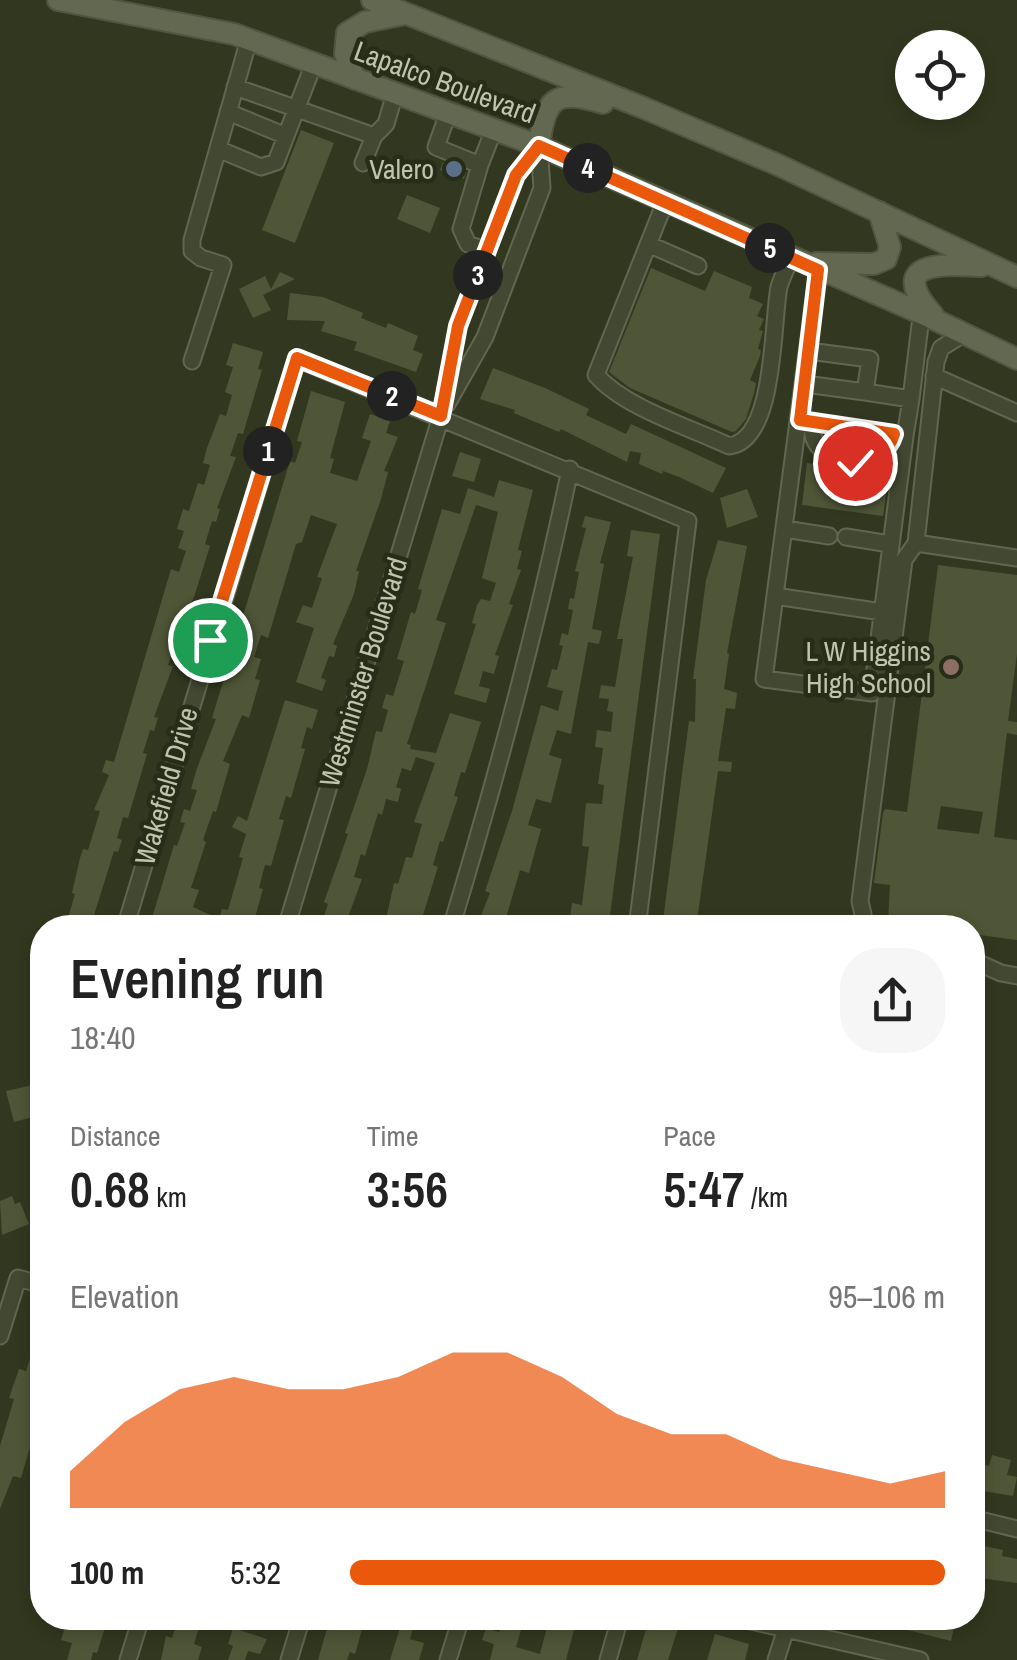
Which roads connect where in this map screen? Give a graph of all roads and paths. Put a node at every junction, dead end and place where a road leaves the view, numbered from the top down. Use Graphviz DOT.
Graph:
graph roads {
  1 [pos="58,0"];
  2 [pos="372,0"];
  3 [pos="106,4"];
  4 [pos="407,14"];
  5 [pos="248,39"];
  6 [pos="314,63"];
  7 [pos="355,79"];
  8 [pos="235,87"];
  9 [pos="395,93"];
  10 [pos="296,109"];
  11 [pos="228,112"];
  12 [pos="448,113"];
  13 [pos="494,129"];
  14 [pos="691,129"];
  15 [pos="286,136"];
  16 [pos="374,136"];
  17 [pos="539,146"];
  18 [pos="218,149"];
  19 [pos="363,162"];
  20 [pos="480,165"];
  21 [pos="665,202"];
  22 [pos="879,212"];
  23 [pos="648,244"];
  24 [pos="487,251"];
  25 [pos="805,264"];
  26 [pos="698,266"];
  27 [pos="994,266"];
  28 [pos="1017,278"];
  29 [pos="932,318"];
  30 [pos="965,334"];
  31 [pos="809,351"];
  32 [pos="1017,359"];
  33 [pos="192,361"];
  34 [pos="934,376"];
  35 [pos="805,384"];
  36 [pos="865,392"];
  37 [pos="911,399"];
  38 [pos="1017,413"];
  39 [pos="441,416"];
  40 [pos="806,421"];
  41 [pos="899,435"];
  42 [pos="570,469"];
  43 [pos="784,530"];
  44 [pos="916,543"];
  45 [pos="890,544"];
  46 [pos="1017,558"];
  47 [pos="775,596"];
  48 [pos="882,612"];
  49 [pos="129,915"];
  50 [pos="290,915"];
  51 [pos="455,915"];
  52 [pos="639,915"];
  53 [pos="863,915"];
  54 [pos="985,966"];
  55 [pos="1017,976"];
  56 [pos="30,1282"];
  57 [pos="0,1336"];
  58 [pos="985,1521"];
  59 [pos="1017,1529"];
  60 [pos="137,1630"];
  61 [pos="298,1630"];
  62 [pos="457,1630"];
  63 [pos="617,1630"];
  64 [pos="786,1630"];
  65 [pos="790,1630"];
  66 [pos="128,1660"];
  67 [pos="289,1660"];
  68 [pos="448,1660"];
  69 [pos="608,1660"];
  70 [pos="776,1660"];
  71 [pos="920,1660"];
  1 -- 3 [label="main road, Lapalco Boulevard"];
  2 -- 4 [label="main road, Lapalco Boulevard"];
  3 -- 5 [label="main road, Lapalco Boulevard"];
  4 -- 7 [label="main road"];
  4 -- 14 [label="main road, Lapalco Boulevard"];
  5 -- 6 [label="main road, Lapalco Boulevard"];
  5 -- 8 [label="street"];
  6 -- 7 [label="main road, Lapalco Boulevard"];
  6 -- 10 [label="street"];
  7 -- 9 [label="main road, Lapalco Boulevard"];
  8 -- 10 [label="street"];
  8 -- 11 [label="street"];
  9 -- 12 [label="main road, Lapalco Boulevard"];
  9 -- 16 [label="street"];
  10 -- 15 [label="street"];
  10 -- 16 [label="street"];
  11 -- 15 [label="street"];
  11 -- 18 [label="street"];
  12 -- 13 [label="main road, Lapalco Boulevard"];
  12 -- 20 [label="street"];
  13 -- 17 [label="main road, Lapalco Boulevard"];
  13 -- 20 [label="street"];
  14 -- 17 [label="main road"];
  14 -- 22 [label="main road, Lapalco Boulevard"];
  15 -- 18 [label="street"];
  16 -- 19 [label="street"];
  17 -- 21 [label="main road, Lapalco Boulevard"];
  17 -- 24 [label="street, Westminster Boulevard"];
  17 -- 39 [label="street, Westminster Boulevard"];
  18 -- 33 [label="street"];
  20 -- 24 [label="street"];
  21 -- 23 [label="street"];
  21 -- 25 [label="main road, Lapalco Boulevard"];
  22 -- 25 [label="main road"];
  22 -- 27 [label="main road, Lapalco Boulevard"];
  23 -- 25 [label="street"];
  23 -- 26 [label="street"];
  24 -- 39 [label="street, Westminster Boulevard"];
  25 -- 29 [label="main road, Lapalco Boulevard"];
  25 -- 31 [label="street"];
  27 -- 28 [label="main road, Lapalco Boulevard"];
  27 -- 29 [label="main road"];
  29 -- 30 [label="main road, Lapalco Boulevard"];
  29 -- 37 [label="street"];
  30 -- 32 [label="main road, Lapalco Boulevard"];
  30 -- 34 [label="street"];
  31 -- 35 [label="street"];
  31 -- 36 [label="street"];
  34 -- 38 [label="street"];
  34 -- 44 [label="street"];
  35 -- 36 [label="street"];
  35 -- 40 [label="street"];
  36 -- 37 [label="street"];
  37 -- 41 [label="street"];
  39 -- 42 [label="street"];
  39 -- 49 [label="street, Wakefield Drive"];
  39 -- 50 [label="street, Westminster Boulevard"];
  40 -- 41 [label="street"];
  40 -- 41 [label="street"];
  40 -- 43 [label="street"];
  41 -- 45 [label="street"];
  42 -- 51 [label="street"];
  42 -- 52 [label="street"];
  43 -- 45 [label="street"];
  43 -- 47 [label="street"];
  44 -- 46 [label="street"];
  44 -- 53 [label="street"];
  45 -- 48 [label="street"];
  47 -- 48 [label="street"];
  47 -- 48 [label="street"];
  54 -- 55 [label="street"];
  56 -- 57 [label="street"];
  58 -- 59 [label="street"];
  60 -- 66 [label="street"];
  61 -- 67 [label="street"];
  62 -- 68 [label="street"];
  63 -- 69 [label="street"];
  64 -- 70 [label="street"];
  65 -- 71 [label="street"];
}
